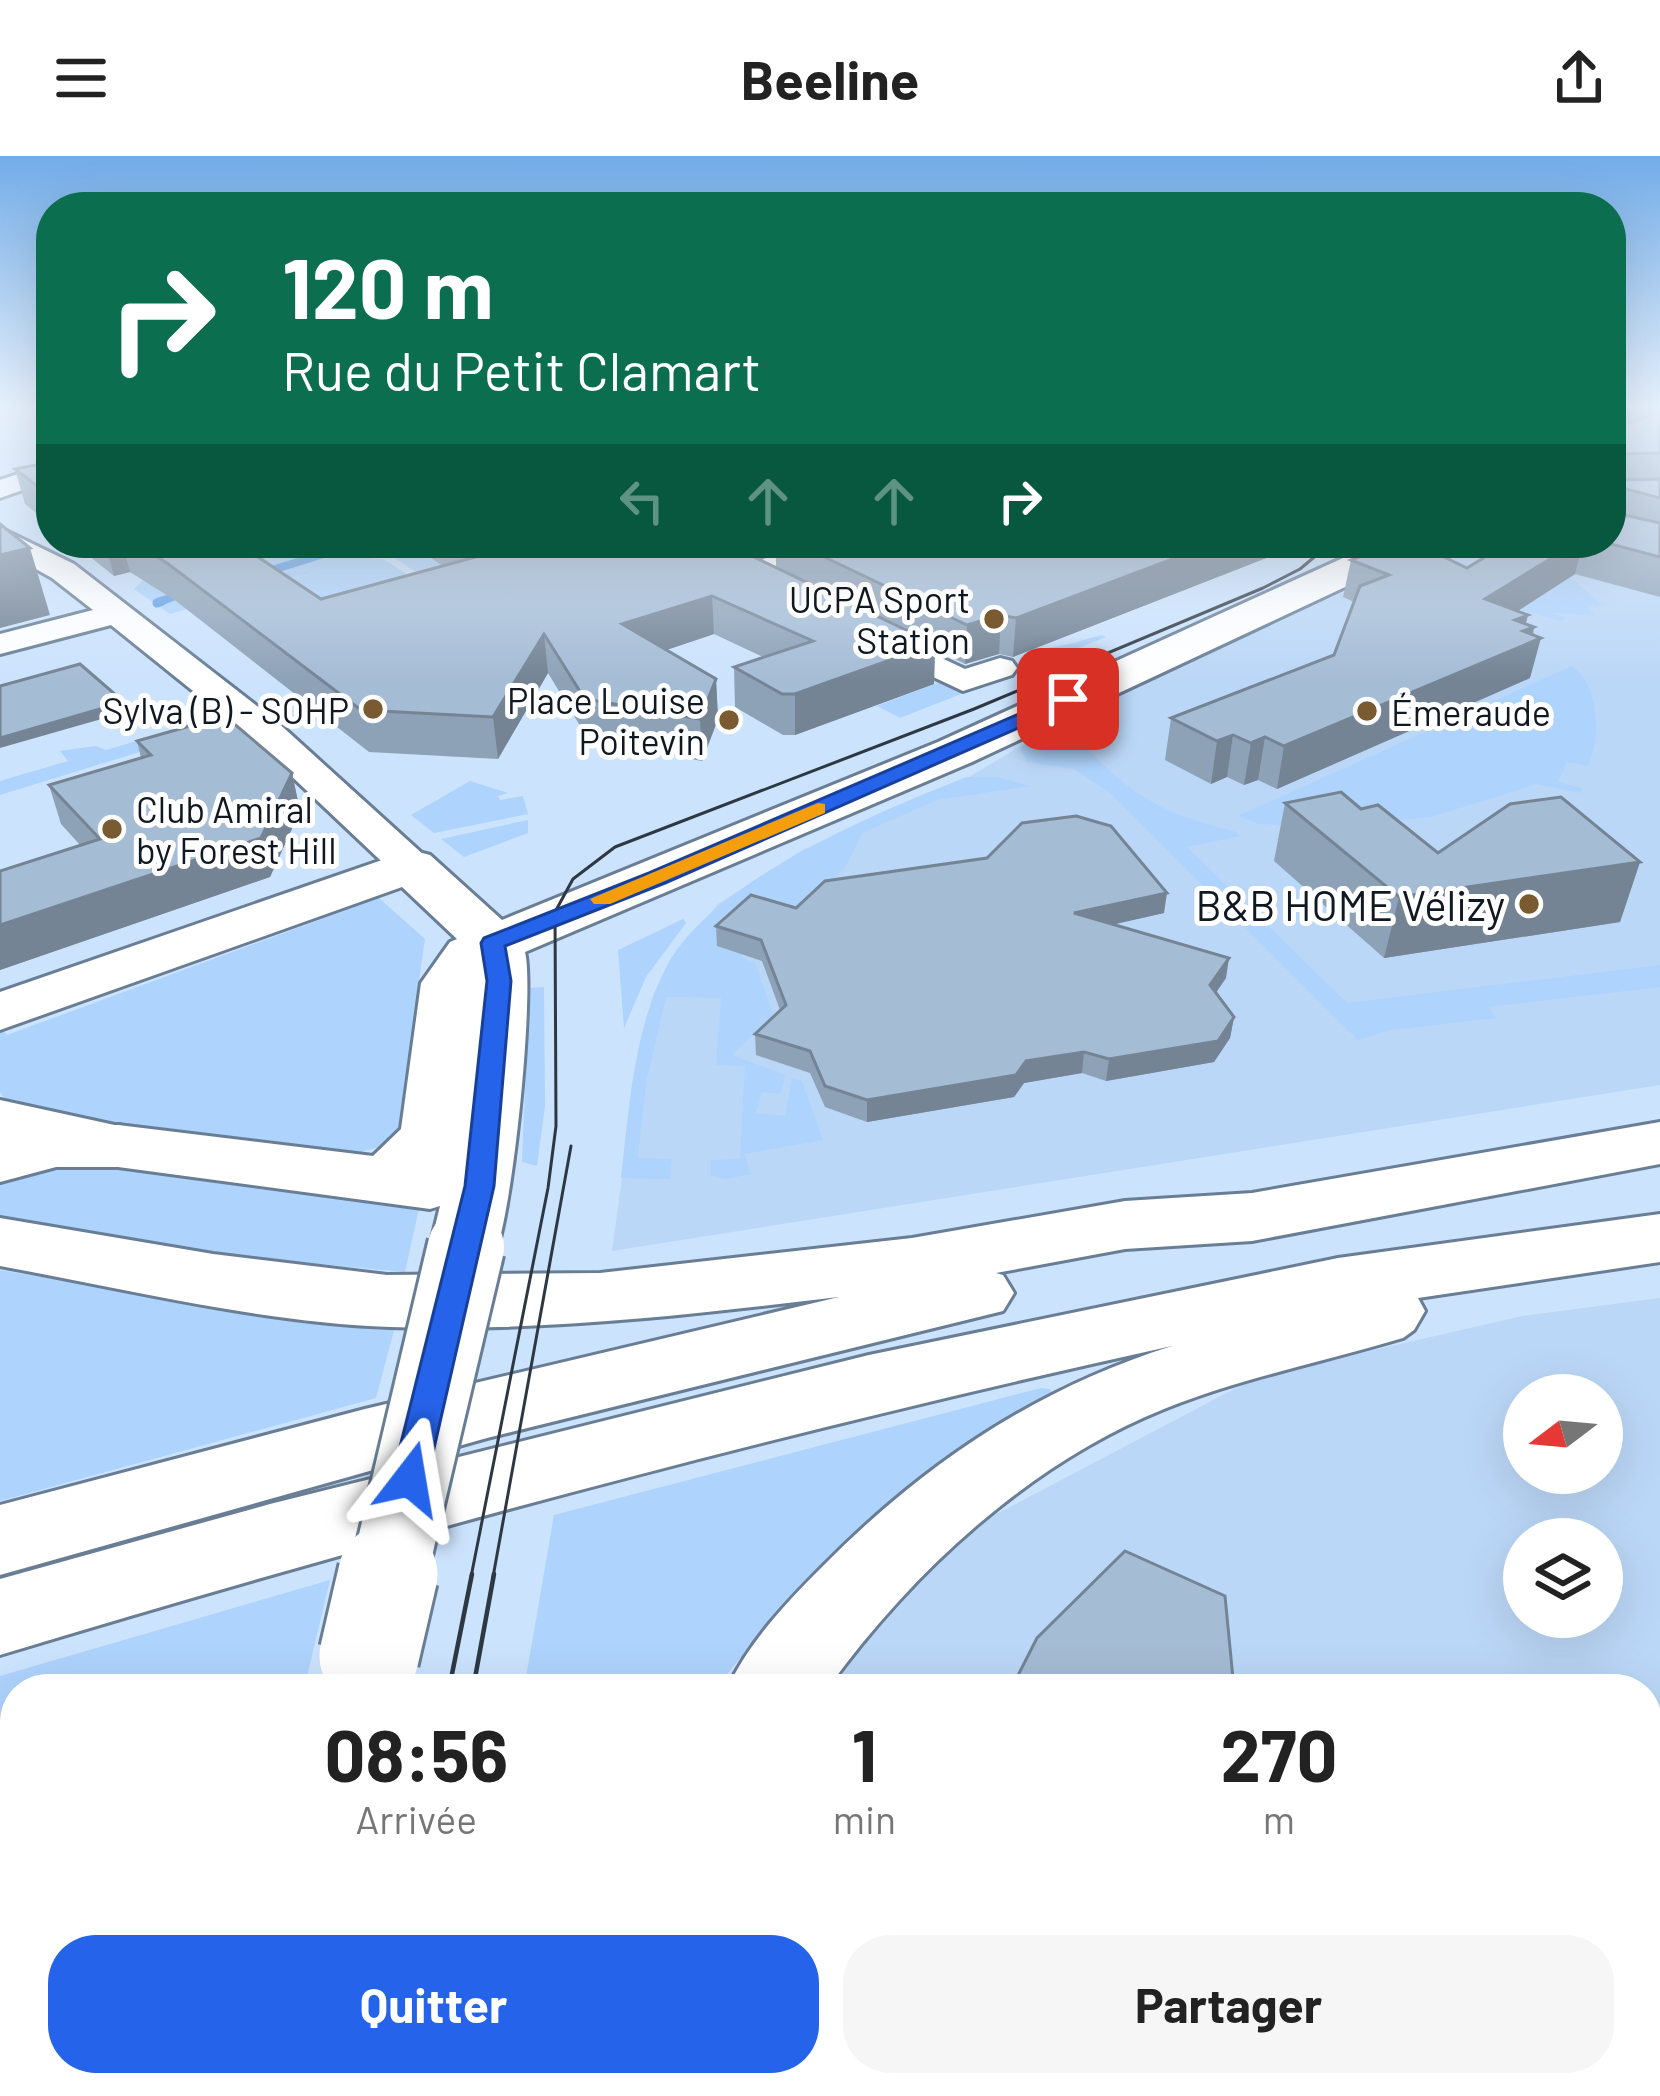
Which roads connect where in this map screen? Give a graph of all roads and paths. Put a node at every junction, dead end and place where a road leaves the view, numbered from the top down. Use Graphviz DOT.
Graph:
graph roads {
  1 [pos="0,537"];
  2 [pos="36,554"];
  3 [pos="44,558"];
  4 [pos="717,558"];
  5 [pos="784,558"];
  6 [pos="1375,558"];
  7 [pos="742,571"];
  8 [pos="778,589"];
  9 [pos="116,614"];
  10 [pos="853,626"];
  11 [pos="0,644"];
  12 [pos="1000,668"];
  13 [pos="411,866"];
  14 [pos="493,943"];
  15 [pos="0,1012"];
  16 [pos="0,1121"];
  17 [pos="1660,1143"];
  18 [pos="118,1146"];
  19 [pos="0,1160"];
  20 [pos="390,1180"];
  21 [pos="1252,1217"];
  22 [pos="1660,1238"];
  23 [pos="0,1242"];
  24 [pos="466,1247"];
  25 [pos="1446,1272"];
  26 [pos="0,1540"];
  27 [pos="0,1617"];
  28 [pos="364,1673"];
  29 [pos="785,1674"];
  1 -- 2 [label="street"];
  3 -- 9 [label="street"];
  4 -- 7 [label="street"];
  5 -- 7 [label="street"];
  6 -- 14 [label="main road"];
  7 -- 8 [label="street"];
  9 -- 11 [label="street"];
  9 -- 13 [label="street"];
  10 -- 12 [label="street"];
  13 -- 14 [label="main road"];
  13 -- 15 [label="main road"];
  14 -- 20 [label="main road"];
  14 -- 24 [label="main road"];
  16 -- 18 [label="main road"];
  17 -- 21 [label="main road"];
  18 -- 19 [label="main road"];
  18 -- 20 [label="main road"];
  20 -- 24 [label="main road"];
  21 -- 23 [label="main road"];
  21 -- 26 [label="main road"];
  22 -- 25 [label="main road"];
  24 -- 28 [label="main road, bridge"];
  25 -- 27 [label="main road"];
  25 -- 29 [label="main road"];
}
